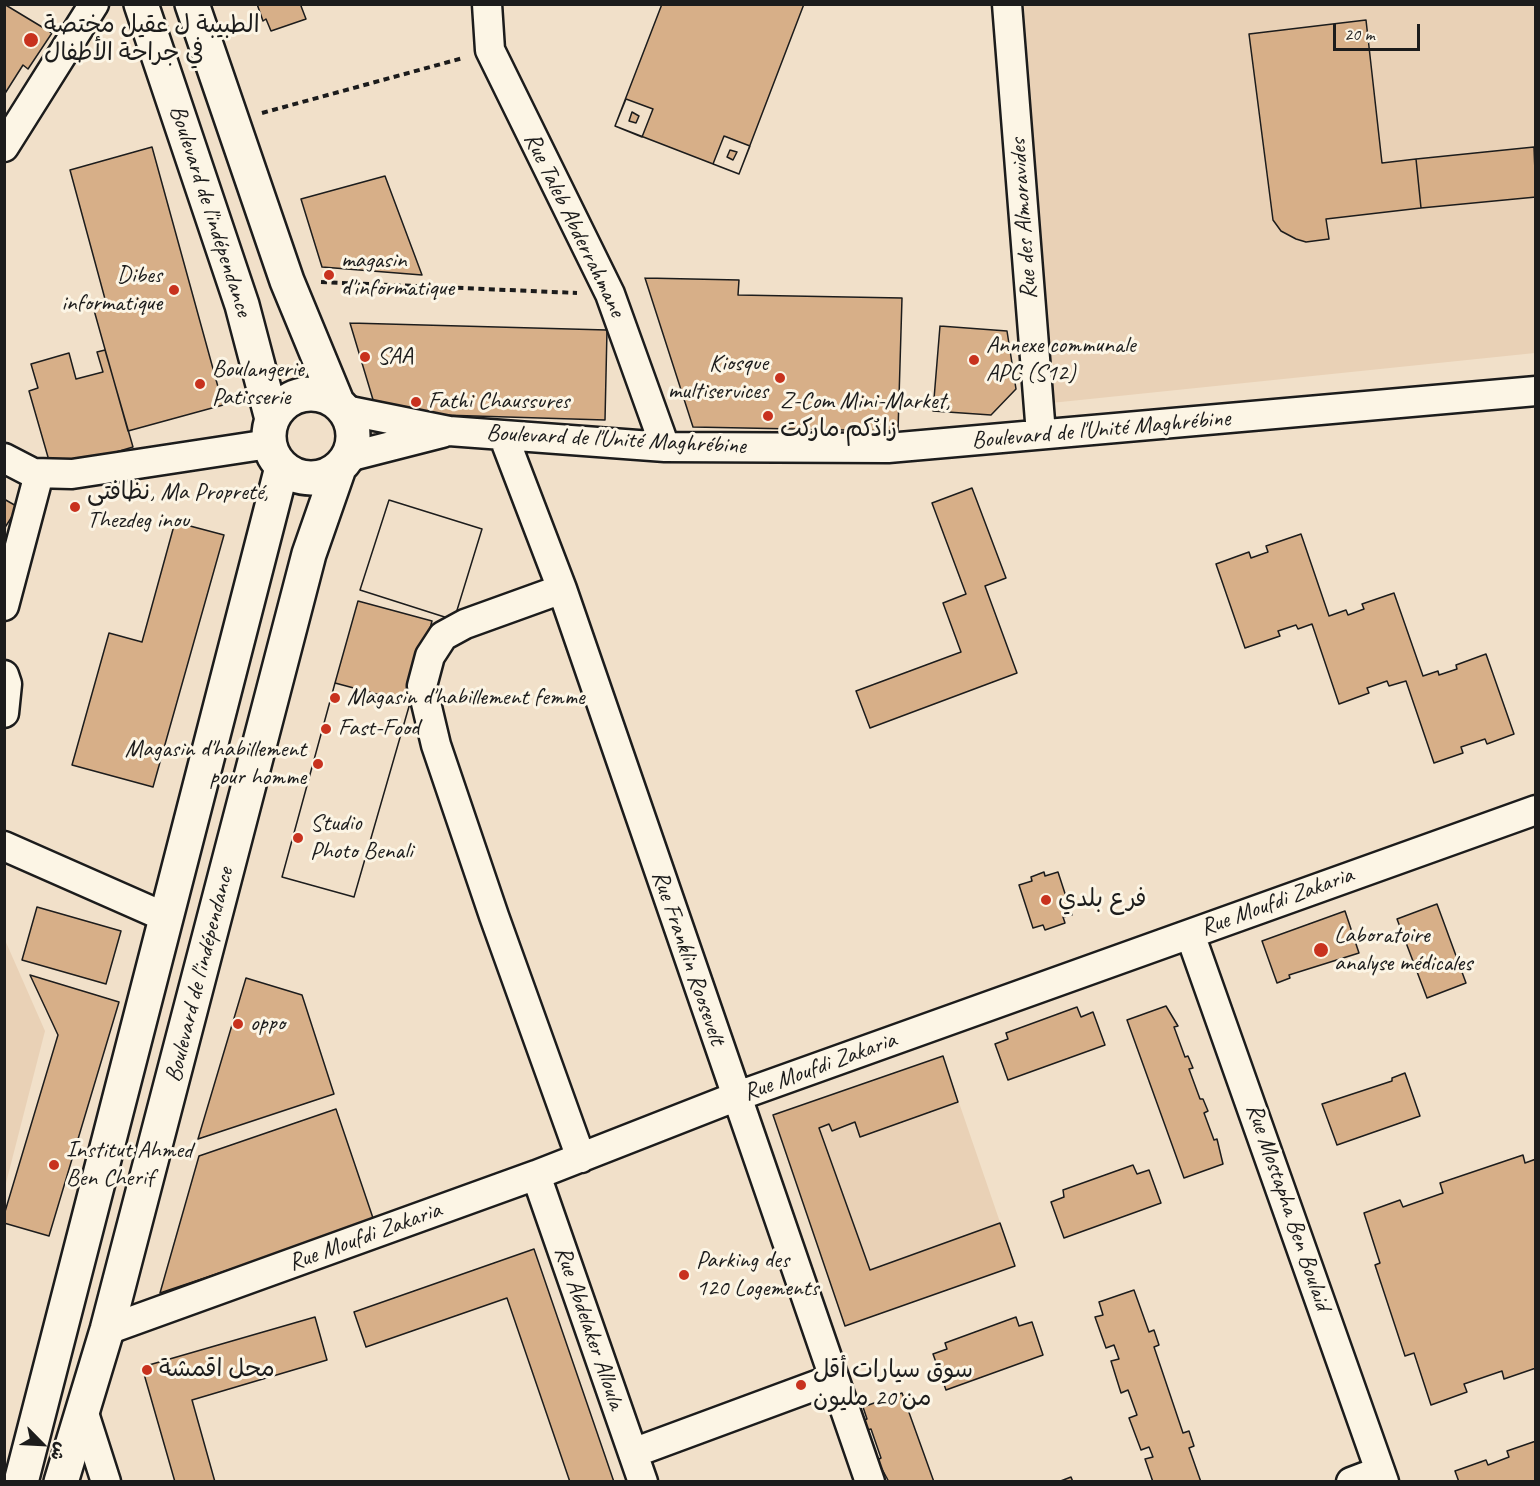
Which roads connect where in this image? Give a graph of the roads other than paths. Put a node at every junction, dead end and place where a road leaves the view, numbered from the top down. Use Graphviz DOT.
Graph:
graph roads {
  1 [pos="141,4"];
  2 [pos="192,4"];
  3 [pos="487,4"];
  4 [pos="1008,4"];
  5 [pos="93,5"];
  6 [pos="4,147"];
  7 [pos="1536,392"];
  8 [pos="341,406"];
  9 [pos="449,431"];
  10 [pos="1041,434"];
  11 [pos="503,435"];
  12 [pos="274,443"];
  13 [pos="665,447"];
  14 [pos="4,458"];
  15 [pos="344,463"];
  16 [pos="39,474"];
  17 [pos="562,589"];
  18 [pos="4,606"];
  19 [pos="4,675"];
  20 [pos="4,713"];
  21 [pos="1536,810"];
  22 [pos="4,846"];
  23 [pos="165,917"];
  24 [pos="1190,934"];
  25 [pos="735,1097"];
  26 [pos="581,1158"];
  27 [pos="536,1175"];
  28 [pos="79,1250"];
  29 [pos="123,1268"];
  30 [pos="107,1330"];
  31 [pos="833,1379"];
  32 [pos="82,1407"];
  33 [pos="633,1453"];
  34 [pos="1382,1476"];
  35 [pos="21,1482"];
  36 [pos="61,1482"];
  37 [pos="106,1482"];
  38 [pos="643,1482"];
  39 [pos="870,1482"];
  40 [pos="1351,1482"];
  1 -- 12 [label="main road, Boulevard de l'indépendance"];
  2 -- 8 [label="main road, Boulevard de l'indépendance"];
  3 -- 13 [label="street, Rue Taleb Abderrahmane"];
  4 -- 10 [label="street, Rue des Almoravides"];
  5 -- 6 [label="street"];
  7 -- 10 [label="street, Boulevard de l'Unité Maghrébine"];
  8 -- 9 [label="street, Boulevard de l'Unité Maghrébine"];
  8 -- 12 [label="main road"];
  8 -- 15 [label="main road"];
  9 -- 11 [label="street, Boulevard de l'Unité Maghrébine"];
  9 -- 15 [label="street, Boulevard de l'Unité Maghrébine"];
  10 -- 13 [label="street, Boulevard de l'Unité Maghrébine"];
  11 -- 13 [label="street, Boulevard de l'Unité Maghrébine"];
  11 -- 17 [label="street, Rue Franklin Roosevelt"];
  12 -- 15 [label="main road"];
  12 -- 16 [label="street"];
  12 -- 23 [label="main road, Boulevard de l'indépendance"];
  14 -- 16 [label="street"];
  15 -- 29 [label="main road, Boulevard de l'indépendance"];
  16 -- 18 [label="street"];
  17 -- 25 [label="street, Rue Franklin Roosevelt"];
  17 -- 26 [label="street"];
  19 -- 20 [label="street"];
  21 -- 24 [label="street, Rue Moufdi Zakaria"];
  22 -- 23 [label="street"];
  23 -- 28 [label="main road, Boulevard de l'indépendance"];
  24 -- 25 [label="street, Rue Moufdi Zakaria"];
  24 -- 34 [label="street, Rue Mostapha Ben Boulaid"];
  25 -- 26 [label="street, Rue Moufdi Zakaria"];
  25 -- 31 [label="street, Rue Franklin Roosevelt"];
  26 -- 27 [label="street, Rue Moufdi Zakaria"];
  27 -- 30 [label="street, Rue Moufdi Zakaria"];
  27 -- 33 [label="street, Rue Abdelaker Alloula"];
  28 -- 29 [label="main road"];
  28 -- 35 [label="main road, Boulevard de l'indépendance"];
  29 -- 30 [label="main road, Boulevard de l'indépendance"];
  30 -- 32 [label="main road, Boulevard de l'indépendance"];
  31 -- 33 [label="street"];
  31 -- 39 [label="street, Rue Franklin Roosevelt"];
  32 -- 36 [label="main road, Boulevard de l'indépendance"];
  32 -- 37 [label="street"];
  33 -- 38 [label="street, Rue Abdelaker Alloula"];
  34 -- 40 [label="street"];
}
